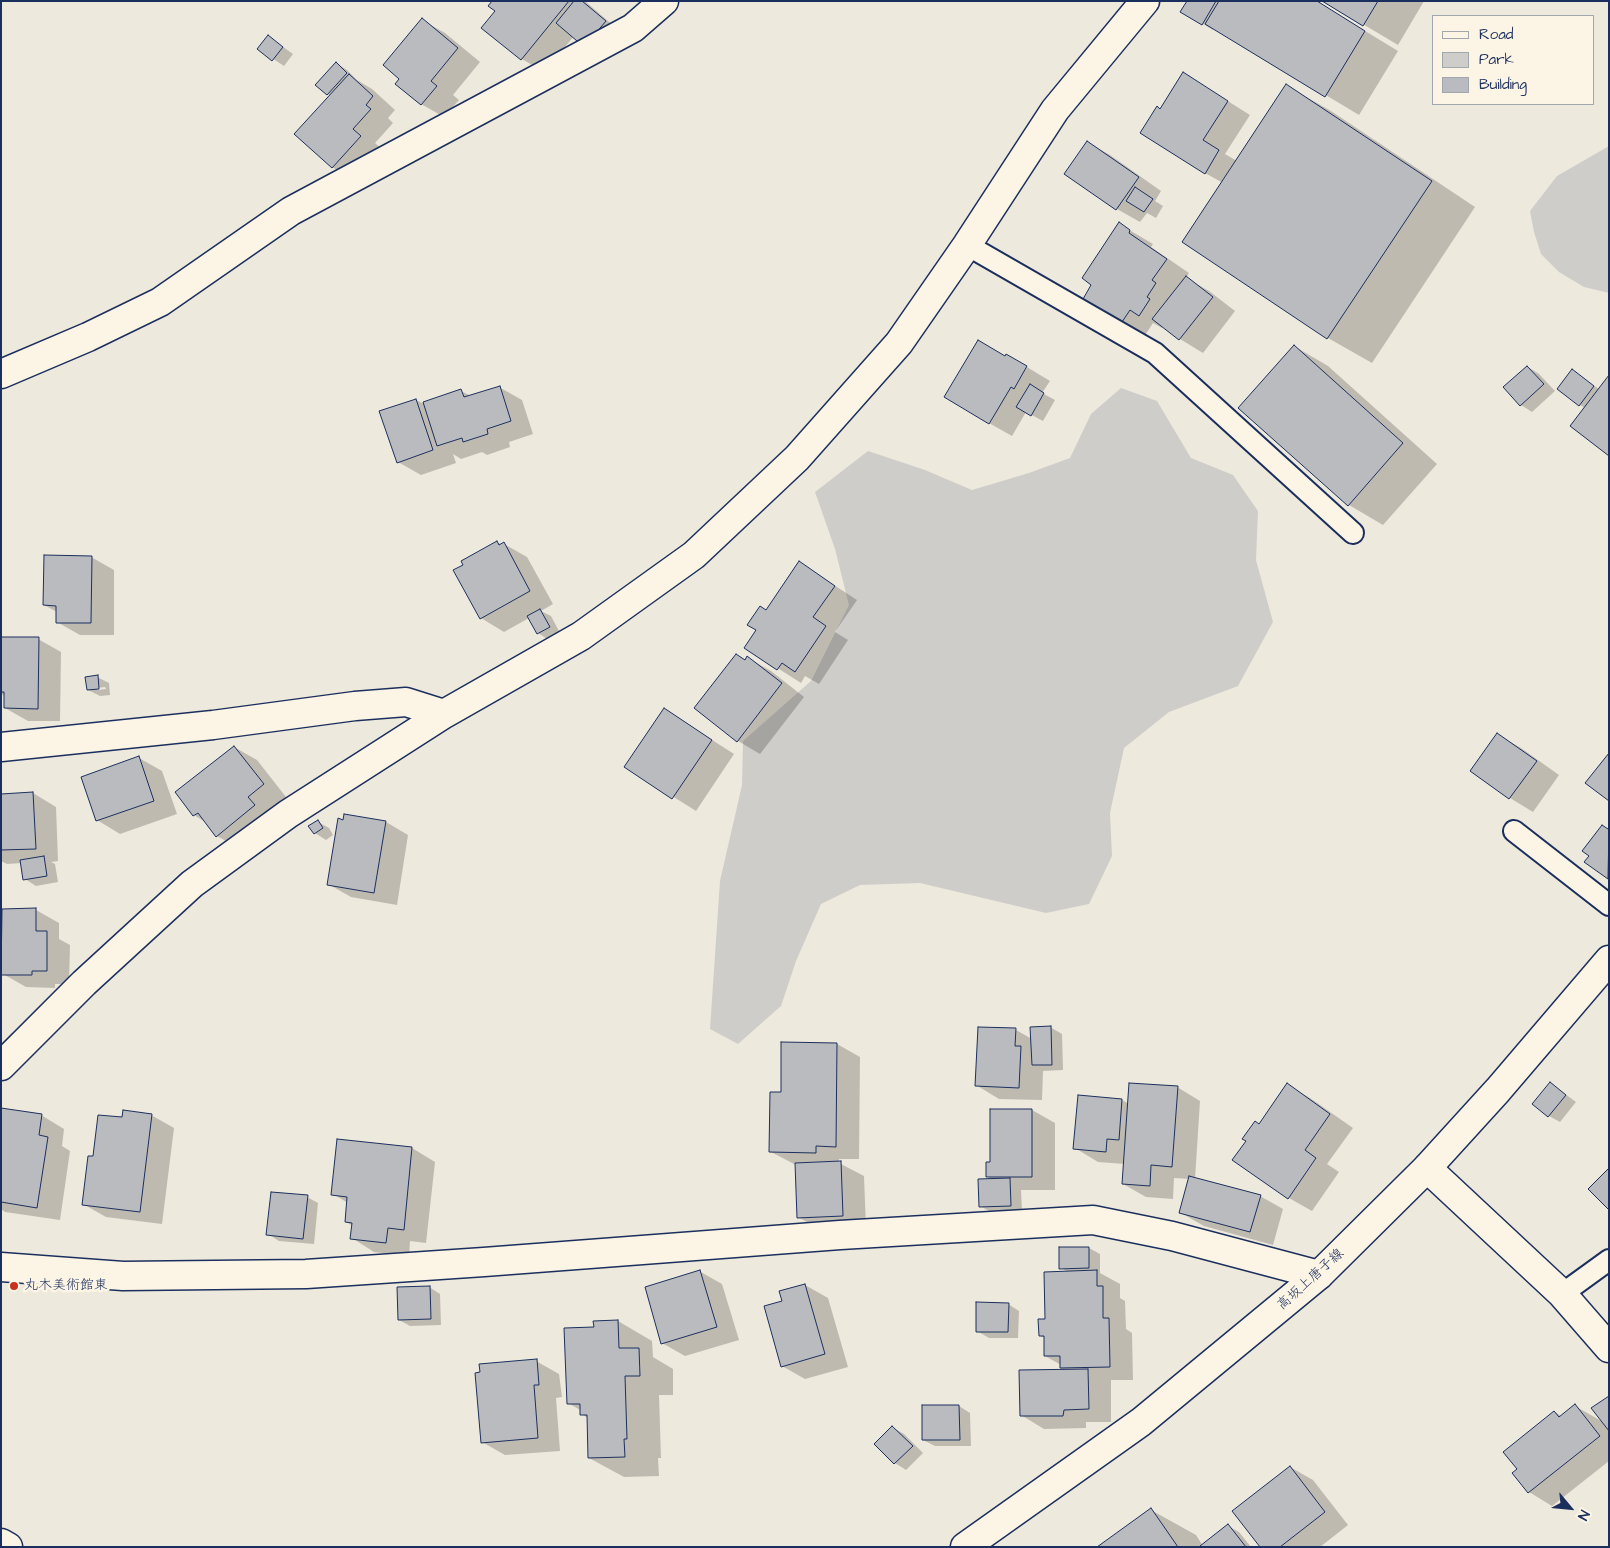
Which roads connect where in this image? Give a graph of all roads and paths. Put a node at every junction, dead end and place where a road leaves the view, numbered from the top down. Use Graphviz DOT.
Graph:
graph roads {
  1 [pos="664,1"];
  2 [pos="1145,1"];
  3 [pos="967,245"];
  4 [pos="1,374"];
  5 [pos="1353,533"];
  6 [pos="444,714"];
  7 [pos="1,747"];
  8 [pos="1514,831"];
  9 [pos="1609,905"];
  10 [pos="1609,960"];
  11 [pos="1,1066"];
  12 [pos="1427,1168"];
  13 [pos="1609,1260"];
  14 [pos="1,1267"];
  15 [pos="1319,1275"];
  16 [pos="1562,1294"];
  17 [pos="1609,1348"];
  18 [pos="1,1543"];
  19 [pos="8,1547"];
  20 [pos="965,1547"];
  1 -- 4 [label="street"];
  2 -- 3 [label="street"];
  3 -- 5 [label="lane"];
  3 -- 6 [label="street"];
  6 -- 7 [label="street"];
  6 -- 11 [label="street"];
  8 -- 9 [label="lane"];
  10 -- 12 [label="street, 高坂上唐子線"];
  12 -- 15 [label="street, 高坂上唐子線"];
  12 -- 16 [label="street"];
  13 -- 16 [label="lane"];
  14 -- 15 [label="street"];
  15 -- 20 [label="street, 高坂上唐子線"];
  16 -- 17 [label="street"];
  18 -- 19 [label="street"];
}
